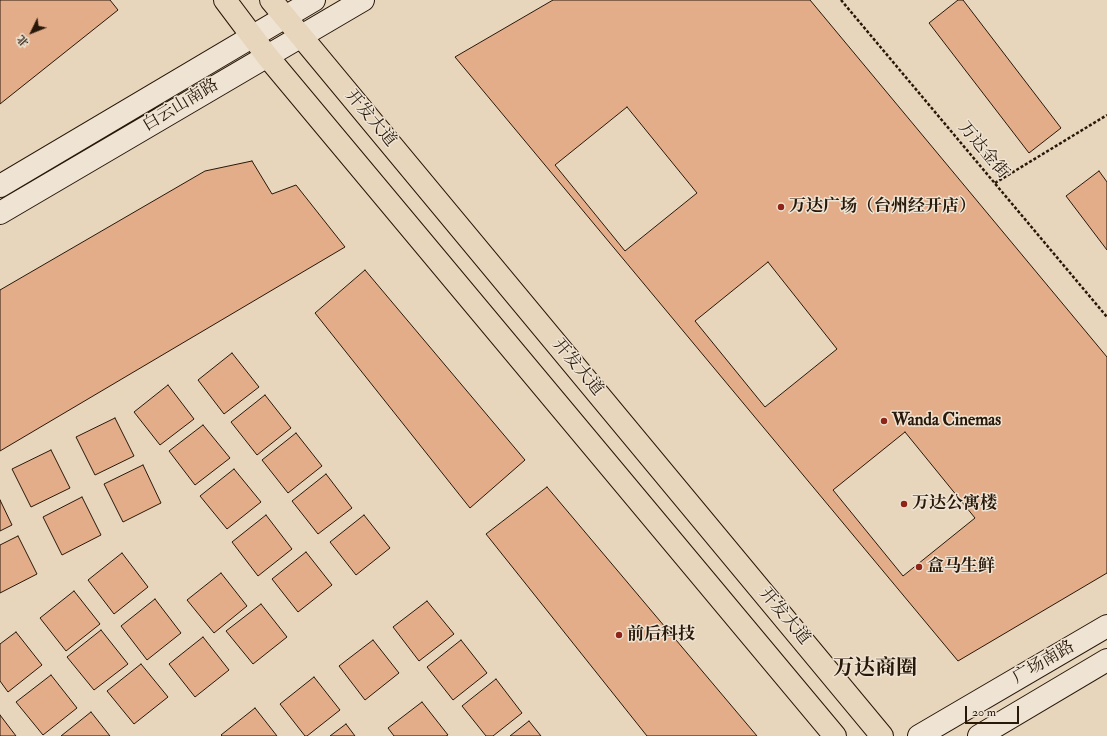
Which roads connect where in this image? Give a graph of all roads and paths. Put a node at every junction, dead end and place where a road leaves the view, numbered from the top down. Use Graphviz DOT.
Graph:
graph roads {
  1 [pos="225,0"];
  2 [pos="271,0"];
  3 [pos="314,0"];
  4 [pos="363,0"];
  5 [pos="841,0"];
  6 [pos="285,17"];
  7 [pos="301,36"];
  8 [pos="253,37"];
  9 [pos="268,56"];
  10 [pos="1107,115"];
  11 [pos="995,183"];
  12 [pos="0,186"];
  13 [pos="0,213"];
  14 [pos="1107,317"];
  15 [pos="1107,626"];
  16 [pos="1107,660"];
  17 [pos="835,736"];
  18 [pos="882,736"];
  19 [pos="919,736"];
  20 [pos="979,736"];
  1 -- 8 [label="main road"];
  2 -- 6 [label="main road, 开发大道"];
  3 -- 6 [label="main road, 白云山南路"];
  4 -- 7 [label="main road, 白云山南路"];
  5 -- 11 [label="path, 万达金街"];
  6 -- 7 [label="main road, 开发大道"];
  6 -- 8 [label="main road, 白云山南路"];
  7 -- 9 [label="main road, 白云山南路"];
  7 -- 18 [label="main road, 开发大道"];
  8 -- 9 [label="main road"];
  8 -- 12 [label="main road, 白云山南路"];
  9 -- 13 [label="main road, 白云山南路"];
  9 -- 17 [label="main road"];
  10 -- 11 [label="path"];
  11 -- 14 [label="path, 万达金街"];
  15 -- 19 [label="main road, 广场南路"];
  16 -- 20 [label="main road, 广场南路"];
}
